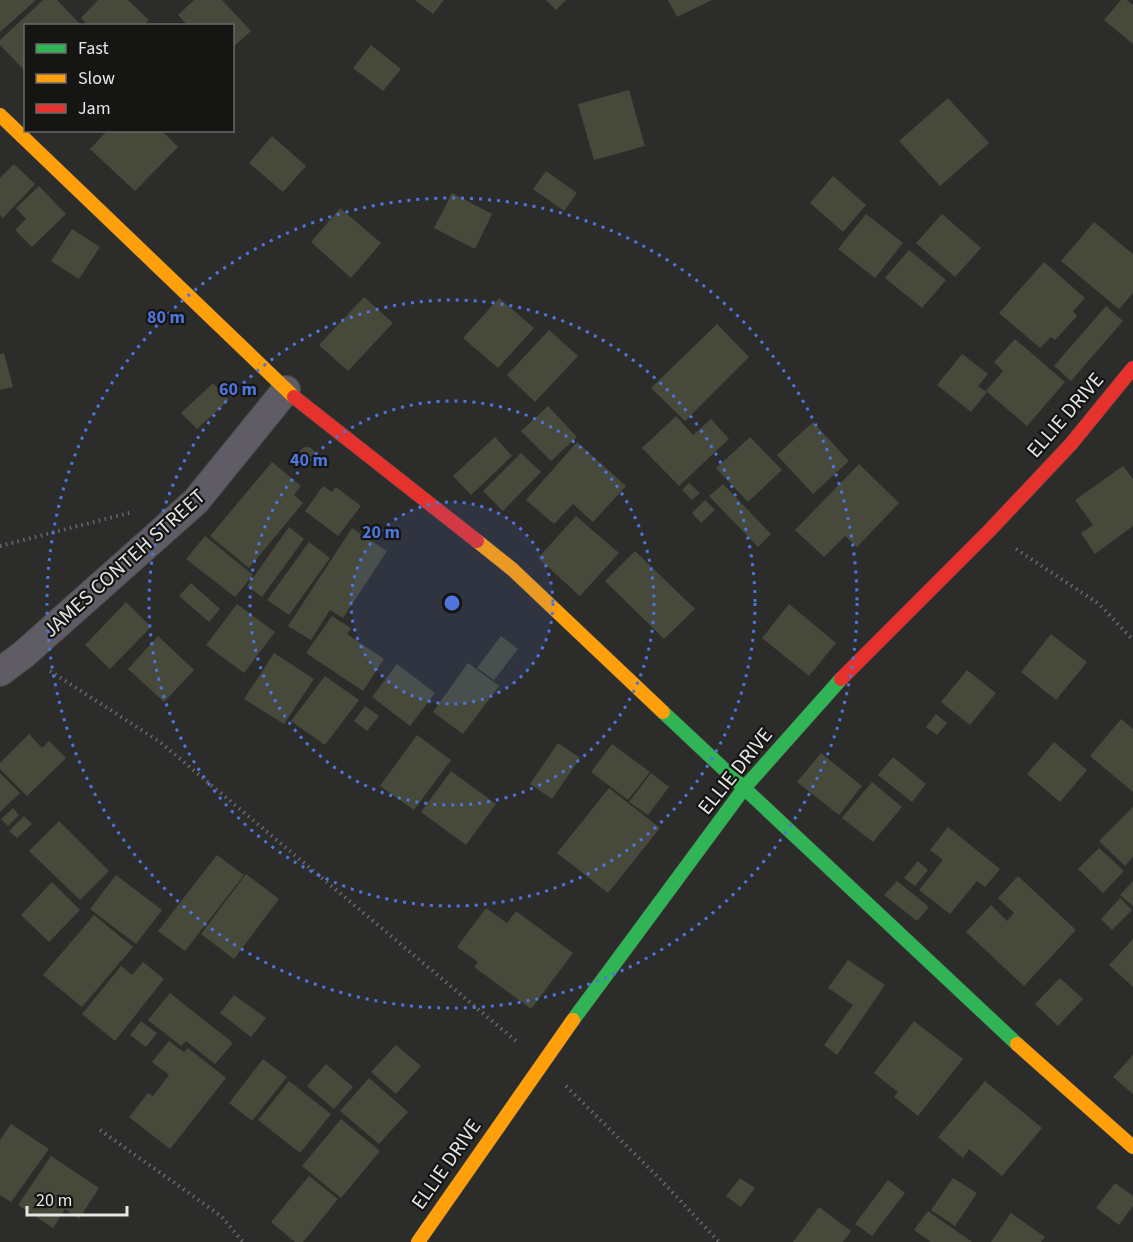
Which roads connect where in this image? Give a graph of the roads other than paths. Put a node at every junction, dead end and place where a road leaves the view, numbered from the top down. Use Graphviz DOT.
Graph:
graph roads {
  1 [pos="0,114"];
  2 [pos="1133,368"];
  3 [pos="286,390"];
  4 [pos="0,672"];
  5 [pos="745,787"];
  6 [pos="1133,1147"];
  7 [pos="418,1242"];
  1 -- 3 [label="main road"];
  2 -- 5 [label="main road, ELLIE DRIVE"];
  3 -- 4 [label="street, JAMES CONTEH STREET"];
  3 -- 5 [label="main road"];
  5 -- 6 [label="main road"];
  5 -- 7 [label="main road, ELLIE DRIVE"];
}
